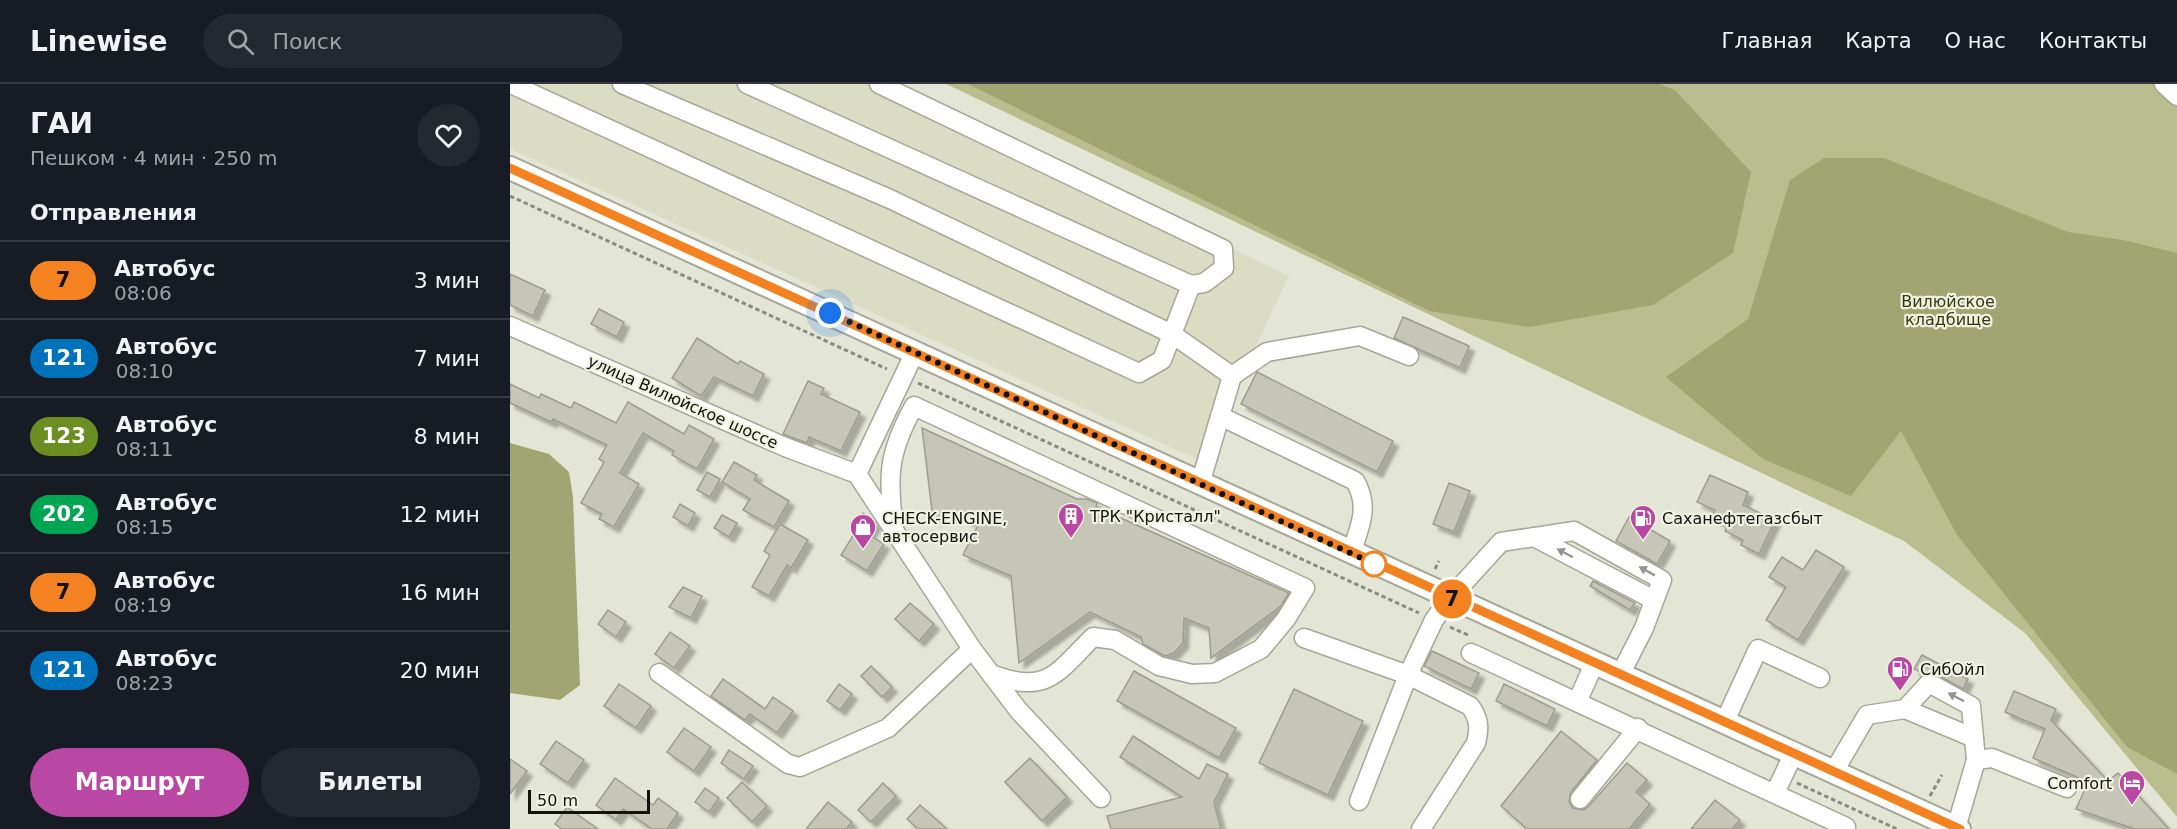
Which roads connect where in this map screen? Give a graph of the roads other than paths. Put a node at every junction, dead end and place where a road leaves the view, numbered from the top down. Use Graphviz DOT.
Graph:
graph roads {
  1 [pos="511,84"];
  2 [pos="622,84"];
  3 [pos="747,84"];
  4 [pos="879,84"];
  5 [pos="2164,84"];
  6 [pos="2177,96"];
  7 [pos="510,168"];
  8 [pos="1191,285"];
  9 [pos="510,326"];
  10 [pos="1172,334"];
  11 [pos="915,352"];
  12 [pos="1409,356"];
  13 [pos="1232,376"];
  14 [pos="1220,416"];
  15 [pos="857,474"];
  16 [pos="1200,484"];
  17 [pos="894,529"];
  18 [pos="1351,553"];
  19 [pos="1450,598"];
  20 [pos="1304,638"];
  21 [pos="1474,646"];
  22 [pos="972,649"];
  23 [pos="1594,664"];
  24 [pos="659,673"];
  25 [pos="991,674"];
  26 [pos="1408,675"];
  27 [pos="1620,675"];
  28 [pos="1820,678"];
  29 [pos="1578,700"];
  30 [pos="1905,709"];
  31 [pos="1724,723"];
  32 [pos="1638,728"];
  33 [pos="1974,738"];
  34 [pos="1793,755"];
  35 [pos="1976,760"];
  36 [pos="1833,773"];
  37 [pos="1779,785"];
  38 [pos="2067,788"];
  39 [pos="1101,798"];
  40 [pos="1580,799"];
  41 [pos="1359,801"];
  42 [pos="1846,827"];
  43 [pos="1421,829"];
  44 [pos="1957,829"];
  1 -- 10 [label="street"];
  2 -- 10 [label="street"];
  3 -- 8 [label="street"];
  4 -- 8 [label="street"];
  5 -- 6 [label="street"];
  7 -- 11 [label="main road"];
  8 -- 10 [label="street"];
  9 -- 15 [label="street, улица Вилюйское шоссе"];
  10 -- 13 [label="street"];
  11 -- 15 [label="street"];
  11 -- 16 [label="main road"];
  12 -- 13 [label="street"];
  13 -- 14 [label="street"];
  14 -- 16 [label="street"];
  14 -- 18 [label="street"];
  15 -- 17 [label="street"];
  16 -- 18 [label="main road"];
  17 -- 22 [label="street"];
  17 -- 25 [label="street"];
  18 -- 19 [label="main road"];
  19 -- 23 [label="main road"];
  19 -- 26 [label="street"];
  27 -- 19 [label="street, one-way"];
  20 -- 26 [label="street"];
  21 -- 29 [label="street"];
  22 -- 24 [label="street"];
  22 -- 25 [label="street"];
  23 -- 27 [label="main road"];
  23 -- 29 [label="street"];
  25 -- 39 [label="street"];
  26 -- 41 [label="street"];
  26 -- 43 [label="street"];
  27 -- 31 [label="main road"];
  28 -- 31 [label="street"];
  29 -- 32 [label="street"];
  30 -- 33 [label="street"];
  33 -- 30 [label="street, one-way"];
  30 -- 36 [label="street"];
  31 -- 34 [label="main road"];
  32 -- 37 [label="street"];
  32 -- 40 [label="street"];
  33 -- 35 [label="street"];
  34 -- 36 [label="main road"];
  34 -- 37 [label="street"];
  35 -- 38 [label="street"];
  35 -- 44 [label="street"];
  36 -- 44 [label="main road"];
  37 -- 42 [label="street"];
}
